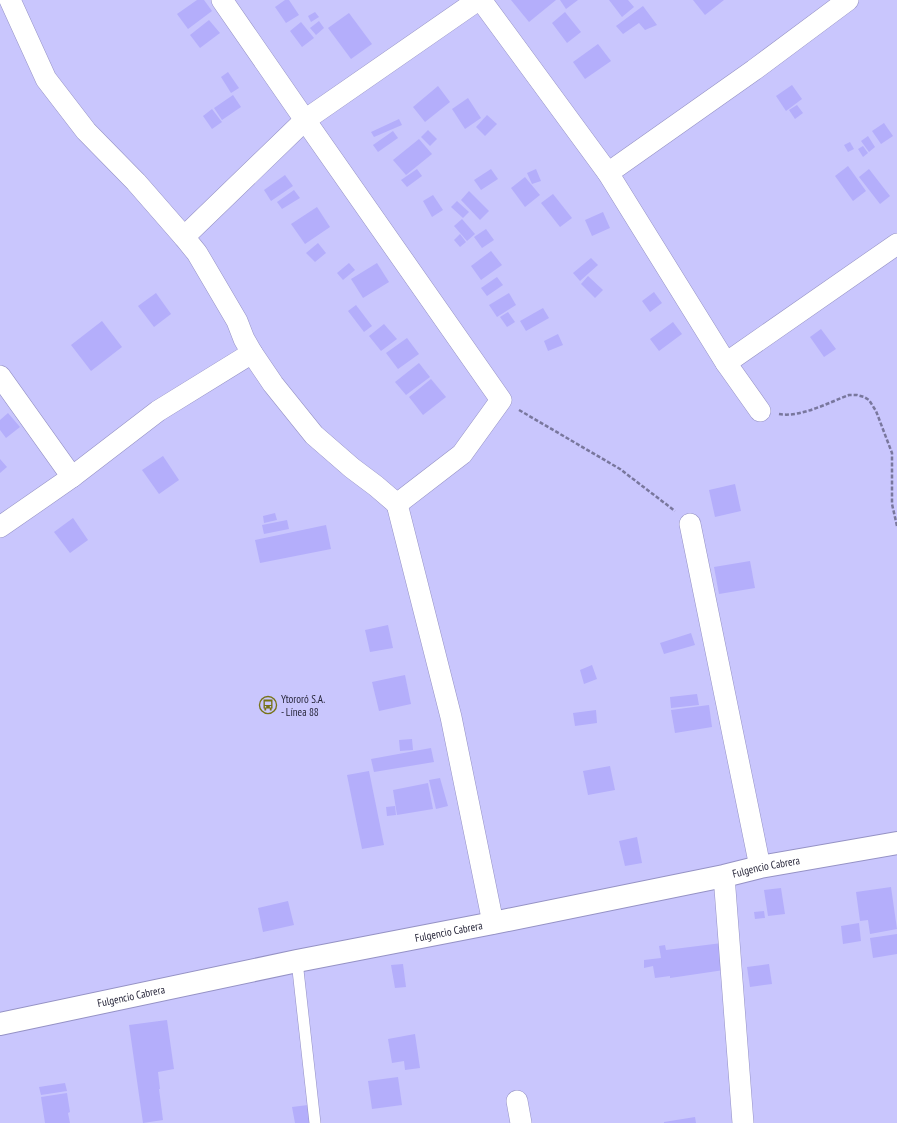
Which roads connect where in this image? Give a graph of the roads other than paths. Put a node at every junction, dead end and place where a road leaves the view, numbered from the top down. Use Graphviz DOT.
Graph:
graph roads {
  1 [pos="10,0"];
  2 [pos="222,0"];
  3 [pos="480,0"];
  4 [pos="848,0"];
  5 [pos="305,120"];
  6 [pos="608,173"];
  7 [pos="184,237"];
  8 [pos="897,244"];
  9 [pos="252,353"];
  10 [pos="726,363"];
  11 [pos="0,376"];
  12 [pos="760,411"];
  13 [pos="72,477"];
  14 [pos="397,504"];
  15 [pos="690,524"];
  16 [pos="0,526"];
  17 [pos="897,843"];
  18 [pos="760,867"];
  19 [pos="724,876"];
  20 [pos="493,924"];
  21 [pos="297,961"];
  22 [pos="0,1024"];
  23 [pos="517,1101"];
  24 [pos="314,1123"];
  25 [pos="521,1123"];
  26 [pos="743,1123"];
  1 -- 7 [label="street"];
  2 -- 5 [label="street"];
  3 -- 5 [label="street"];
  3 -- 6 [label="street"];
  4 -- 6 [label="street"];
  5 -- 7 [label="street"];
  5 -- 14 [label="street"];
  6 -- 10 [label="street"];
  7 -- 9 [label="street"];
  8 -- 10 [label="street"];
  9 -- 13 [label="street"];
  9 -- 14 [label="street"];
  10 -- 12 [label="street"];
  11 -- 13 [label="street"];
  13 -- 16 [label="street"];
  14 -- 20 [label="street"];
  15 -- 18 [label="street"];
  17 -- 18 [label="main road, Fulgencio Cabrera"];
  18 -- 19 [label="main road, Fulgencio Cabrera"];
  19 -- 20 [label="main road, Fulgencio Cabrera"];
  19 -- 26 [label="street"];
  20 -- 21 [label="main road, Fulgencio Cabrera"];
  21 -- 22 [label="main road, Fulgencio Cabrera"];
  21 -- 24 [label="lane"];
  23 -- 25 [label="street"];
}
